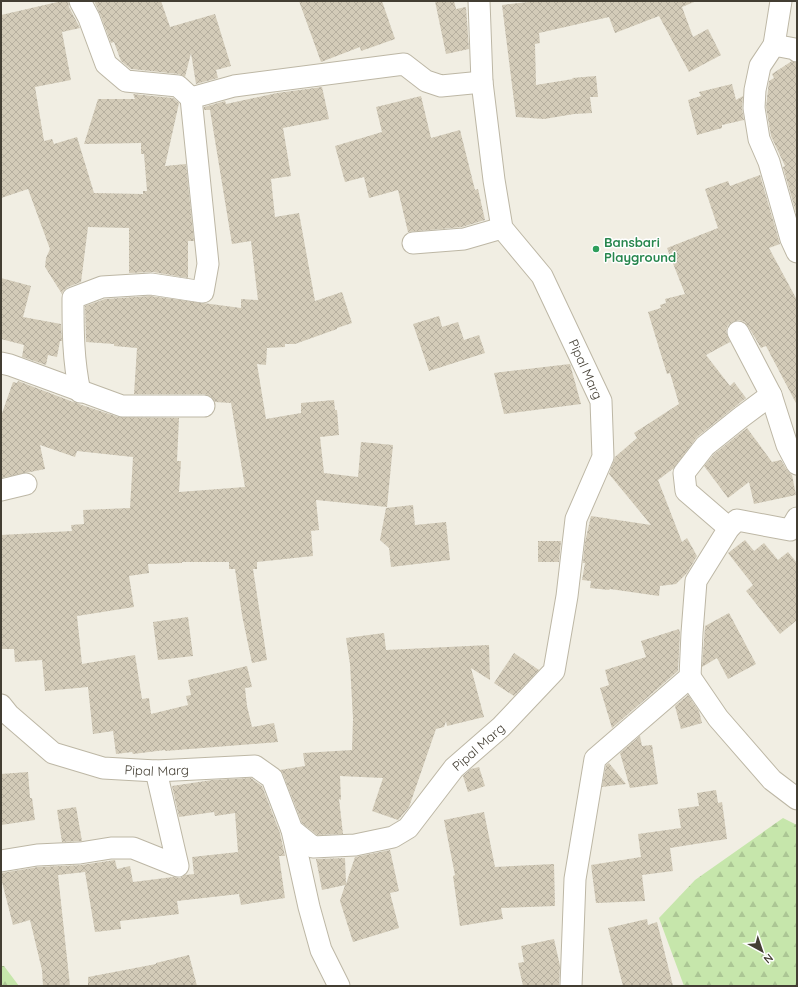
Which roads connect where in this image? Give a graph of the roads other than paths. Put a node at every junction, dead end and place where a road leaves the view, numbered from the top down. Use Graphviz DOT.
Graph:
graph roads {
  1 [pos="80,1"];
  2 [pos="479,1"];
  3 [pos="781,1"];
  4 [pos="774,45"];
  5 [pos="797,51"];
  6 [pos="482,75"];
  7 [pos="191,98"];
  8 [pos="502,228"];
  9 [pos="413,243"];
  10 [pos="797,252"];
  11 [pos="738,332"];
  12 [pos="1,363"];
  13 [pos="80,392"];
  14 [pos="771,395"];
  15 [pos="204,406"];
  16 [pos="797,464"];
  17 [pos="26,484"];
  18 [pos="1,490"];
  19 [pos="794,527"];
  20 [pos="729,528"];
  21 [pos="690,677"];
  22 [pos="1,705"];
  23 [pos="156,771"];
  24 [pos="797,799"];
  25 [pos="292,830"];
  26 [pos="1,862"];
  27 [pos="339,986"];
  28 [pos="571,986"];
  1 -- 7 [label="street"];
  2 -- 6 [label="street"];
  3 -- 4 [label="street"];
  4 -- 5 [label="street"];
  4 -- 10 [label="street"];
  6 -- 7 [label="street"];
  6 -- 8 [label="street"];
  7 -- 13 [label="street"];
  8 -- 9 [label="street"];
  8 -- 25 [label="street, Pipal Marg"];
  11 -- 14 [label="street"];
  12 -- 13 [label="street"];
  13 -- 15 [label="street"];
  14 -- 16 [label="street"];
  14 -- 20 [label="street"];
  17 -- 18 [label="street"];
  19 -- 20 [label="street"];
  20 -- 21 [label="street"];
  21 -- 24 [label="street"];
  21 -- 28 [label="street"];
  22 -- 23 [label="street, Pipal Marg"];
  23 -- 25 [label="street, Pipal Marg"];
  23 -- 26 [label="street"];
  25 -- 27 [label="street"];
}
